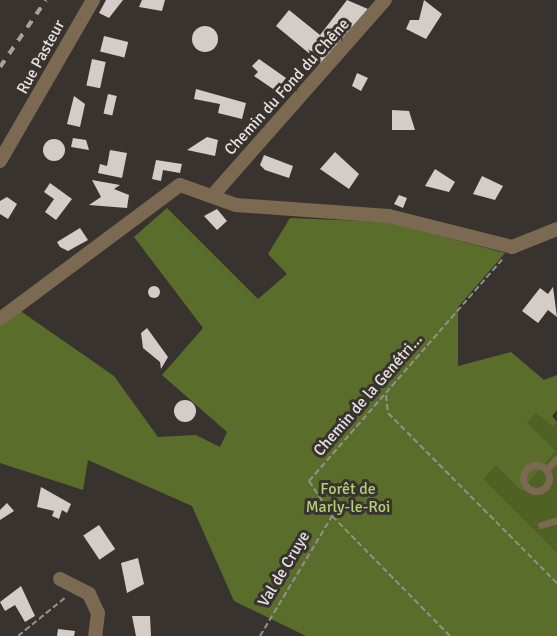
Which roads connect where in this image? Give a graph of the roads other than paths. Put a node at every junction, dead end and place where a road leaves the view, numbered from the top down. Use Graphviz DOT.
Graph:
graph roads {
  1 [pos="93,0"];
  2 [pos="385,0"];
  3 [pos="0,161"];
  4 [pos="210,193"];
  5 [pos="557,229"];
  6 [pos="0,319"];
  7 [pos="557,458"];
  8 [pos="546,470"];
  9 [pos="557,520"];
  10 [pos="542,525"];
  11 [pos="60,579"];
  12 [pos="95,636"];
  1 -- 3 [label="street, Rue Pasteur"];
  2 -- 4 [label="street, Chemin du Fond du Chêne"];
  4 -- 5 [label="street"];
  4 -- 6 [label="street"];
  7 -- 8 [label="lane"];
  9 -- 10 [label="lane"];
  11 -- 12 [label="street"];
}
